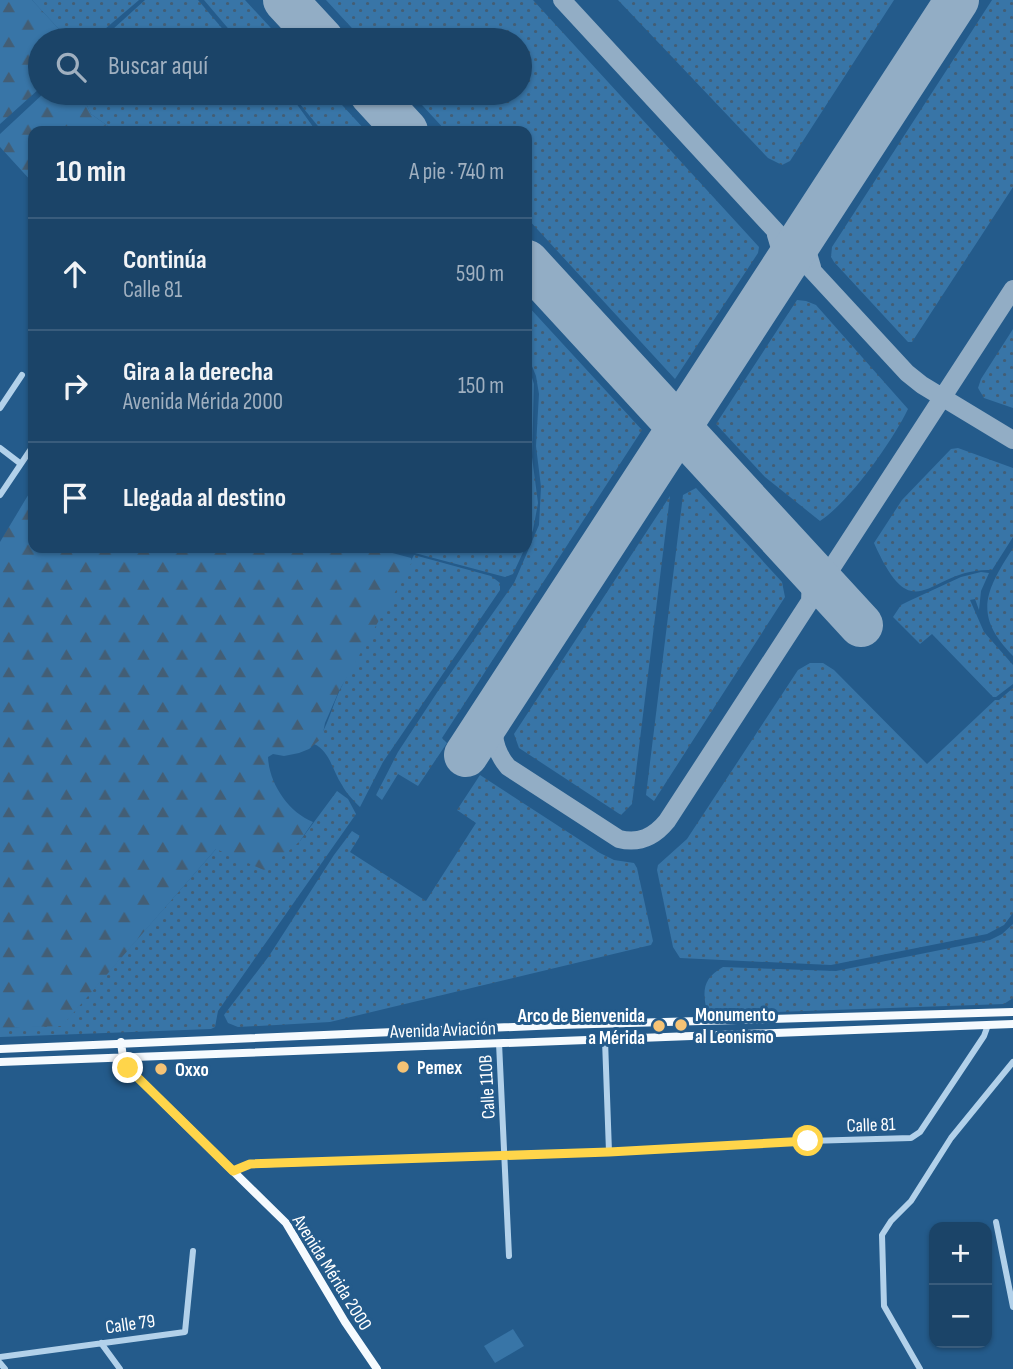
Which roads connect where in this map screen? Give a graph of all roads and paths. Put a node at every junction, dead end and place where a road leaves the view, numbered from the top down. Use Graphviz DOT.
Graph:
graph roads {
  1 [pos="22,375"];
  2 [pos="0,408"];
  3 [pos="0,449"];
  4 [pos="28,454"];
  5 [pos="21,464"];
  6 [pos="0,495"];
  7 [pos="1013,1012"];
  8 [pos="1013,1024"];
  9 [pos="988,1025"];
  10 [pos="605,1040"];
  11 [pos="121,1042"];
  12 [pos="499,1043"];
  13 [pos="0,1049"];
  14 [pos="1013,1055"];
  15 [pos="123,1058"];
  16 [pos="0,1062"];
  17 [pos="1013,1062"];
  18 [pos="1005,1071"];
  19 [pos="609,1152"];
  20 [pos="506,1155"];
  21 [pos="233,1171"];
  22 [pos="996,1222"];
  23 [pos="194,1251"];
  24 [pos="509,1256"];
  25 [pos="1013,1307"];
  26 [pos="101,1343"];
  27 [pos="0,1357"];
  28 [pos="0,1363"];
  29 [pos="374,1365"];
  30 [pos="5,1369"];
  31 [pos="120,1369"];
  32 [pos="364,1369"];
  33 [pos="920,1369"];
  1 -- 2 [label="street"];
  3 -- 5 [label="street"];
  4 -- 5 [label="street"];
  5 -- 6 [label="street"];
  7 -- 11 [label="main road, Avenida Aviación"];
  8 -- 9 [label="main road, Avenida Aviación"];
  9 -- 10 [label="main road, Avenida Aviación"];
  9 -- 19 [label="street, Calle 81"];
  10 -- 12 [label="main road, Avenida Aviación"];
  10 -- 19 [label="street"];
  11 -- 13 [label="main road, Avenida Aviación"];
  11 -- 15 [label="main road"];
  12 -- 15 [label="main road, Avenida Aviación"];
  12 -- 20 [label="street, Calle 110B"];
  14 -- 18 [label="street"];
  15 -- 16 [label="main road, Avenida Aviación"];
  15 -- 21 [label="main road, Avenida Mérida 2000"];
  17 -- 18 [label="street"];
  18 -- 33 [label="street"];
  19 -- 20 [label="street, Calle 81"];
  20 -- 21 [label="street, Calle 81"];
  20 -- 24 [label="street, Calle 110B"];
  21 -- 29 [label="main road, Avenida Mérida 2000"];
  22 -- 25 [label="street"];
  23 -- 26 [label="street, Calle 79"];
  26 -- 27 [label="street, Calle 79"];
  26 -- 31 [label="street"];
  28 -- 30 [label="street"];
  29 -- 32 [label="street"];
}
